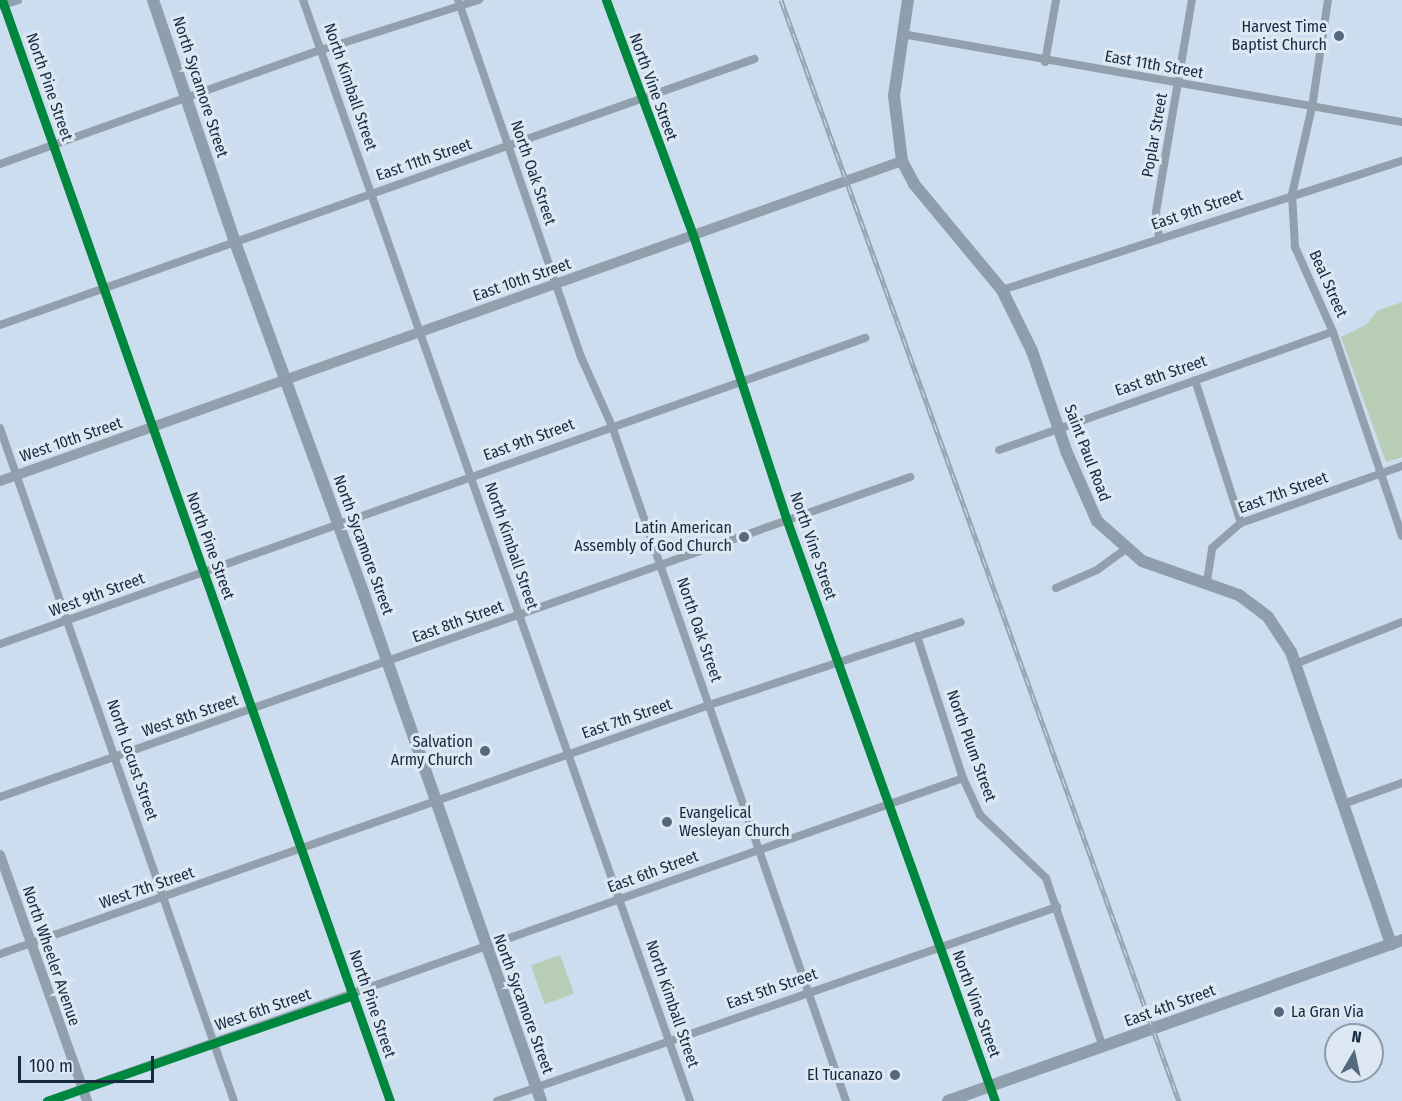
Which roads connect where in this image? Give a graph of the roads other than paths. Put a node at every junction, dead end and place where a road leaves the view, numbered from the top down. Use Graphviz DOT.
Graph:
graph roads {
  1 [pos="18,0"];
  2 [pos="153,0"];
  3 [pos="303,0"];
  4 [pos="479,0"];
  5 [pos="606,0"];
  6 [pos="908,0"];
  7 [pos="1056,0"];
  8 [pos="1192,0"];
  9 [pos="1328,0"];
  10 [pos="2,4"];
  11 [pos="460,4"];
  12 [pos="902,34"];
  13 [pos="321,50"];
  14 [pos="754,59"];
  15 [pos="1045,62"];
  16 [pos="1178,84"];
  17 [pos="640,98"];
  18 [pos="186,99"];
  19 [pos="1312,106"];
  20 [pos="1402,122"];
  21 [pos="53,145"];
  22 [pos="508,147"];
  23 [pos="903,161"];
  24 [pos="1402,161"];
  25 [pos="0,164"];
  26 [pos="371,194"];
  27 [pos="1292,194"];
  28 [pos="693,235"];
  29 [pos="1159,239"];
  30 [pos="235,242"];
  31 [pos="556,285"];
  32 [pos="103,289"];
  33 [pos="1002,290"];
  34 [pos="0,325"];
  35 [pos="419,330"];
  36 [pos="1333,332"];
  37 [pos="865,338"];
  38 [pos="1195,380"];
  39 [pos="285,381"];
  40 [pos="741,381"];
  41 [pos="612,426"];
  42 [pos="0,428"];
  43 [pos="152,428"];
  44 [pos="1059,428"];
  45 [pos="999,450"];
  46 [pos="1402,466"];
  47 [pos="1380,474"];
  48 [pos="16,475"];
  49 [pos="471,477"];
  50 [pos="910,477"];
  51 [pos="0,481"];
  52 [pos="786,518"];
  53 [pos="1241,523"];
  54 [pos="338,524"];
  55 [pos="1402,536"];
  56 [pos="1126,549"];
  57 [pos="660,565"];
  58 [pos="203,571"];
  59 [pos="1207,581"];
  60 [pos="1056,588"];
  61 [pos="520,616"];
  62 [pos="961,622"];
  63 [pos="1402,622"];
  64 [pos="69,623"];
  65 [pos="917,636"];
  66 [pos="0,644"];
  67 [pos="838,662"];
  68 [pos="387,663"];
  69 [pos="1295,664"];
  70 [pos="709,705"];
  71 [pos="253,710"];
  72 [pos="568,755"];
  73 [pos="115,757"];
  74 [pos="963,778"];
  75 [pos="1402,783"];
  76 [pos="0,797"];
  77 [pos="434,802"];
  78 [pos="890,804"];
  79 [pos="1343,804"];
  80 [pos="304,849"];
  81 [pos="759,850"];
  82 [pos="0,855"];
  83 [pos="163,899"];
  84 [pos="619,900"];
  85 [pos="1057,907"];
  86 [pos="1397,942"];
  87 [pos="30,944"];
  88 [pos="939,947"];
  89 [pos="486,948"];
  90 [pos="0,954"];
  91 [pos="808,993"];
  92 [pos="353,994"];
  93 [pos="669,1041"];
  94 [pos="214,1044"];
  95 [pos="1103,1047"];
  96 [pos="990,1086"];
  97 [pos="536,1088"];
  98 [pos="82,1089"];
  99 [pos="47,1101"];
  100 [pos="87,1101"];
  101 [pos="234,1101"];
  102 [pos="390,1101"];
  103 [pos="497,1101"];
  104 [pos="541,1101"];
  105 [pos="690,1101"];
  106 [pos="846,1101"];
  107 [pos="948,1101"];
  108 [pos="995,1101"];
  1 -- 10 [label="street"];
  2 -- 18 [label="main road, North Sycamore Street"];
  3 -- 13 [label="street, North Kimball Street"];
  4 -- 11 [label="street"];
  5 -- 17 [label="street, North Vine Street"];
  6 -- 12 [label="main road, Saint Paul Road"];
  7 -- 15 [label="street"];
  8 -- 16 [label="street, Poplar Street"];
  9 -- 19 [label="street, Beal Street"];
  10 -- 21 [label="street, North Pine Street"];
  11 -- 13 [label="street"];
  11 -- 22 [label="street, North Oak Street"];
  12 -- 15 [label="street, East 11th Street"];
  12 -- 23 [label="main road, Saint Paul Road"];
  13 -- 18 [label="street"];
  13 -- 26 [label="street, North Kimball Street"];
  14 -- 17 [label="street, East 11th Street"];
  15 -- 16 [label="street, East 11th Street"];
  16 -- 19 [label="street, East 11th Street"];
  16 -- 29 [label="street, Poplar Street"];
  17 -- 22 [label="street, East 11th Street"];
  17 -- 28 [label="street, North Vine Street"];
  18 -- 21 [label="street"];
  18 -- 30 [label="main road, North Sycamore Street"];
  19 -- 20 [label="street, East 11th Street"];
  19 -- 27 [label="street, Beal Street"];
  21 -- 25 [label="street"];
  21 -- 32 [label="street, North Pine Street"];
  22 -- 26 [label="street, East 11th Street"];
  22 -- 31 [label="street, North Oak Street"];
  23 -- 28 [label="street, East 10th Street"];
  23 -- 33 [label="main road, Saint Paul Road"];
  24 -- 27 [label="street, East 9th Street"];
  26 -- 30 [label="street, East 11th Street"];
  26 -- 35 [label="street, North Kimball Street"];
  27 -- 29 [label="street, East 9th Street"];
  27 -- 36 [label="street, Beal Street"];
  28 -- 31 [label="street, East 10th Street"];
  28 -- 40 [label="street, North Vine Street"];
  29 -- 33 [label="street, East 9th Street"];
  30 -- 32 [label="street, East 11th Street"];
  30 -- 39 [label="main road, North Sycamore Street"];
  31 -- 35 [label="street, East 10th Street"];
  31 -- 41 [label="street, North Oak Street"];
  32 -- 34 [label="street, East 11th Street"];
  32 -- 43 [label="street, North Pine Street"];
  33 -- 44 [label="main road, Saint Paul Road"];
  35 -- 39 [label="street, East 10th Street"];
  35 -- 49 [label="street, North Kimball Street"];
  36 -- 38 [label="street, East 8th Street"];
  36 -- 47 [label="street, Beal Street"];
  37 -- 40 [label="street, East 9th Street"];
  38 -- 44 [label="street, East 8th Street"];
  38 -- 53 [label="street"];
  39 -- 43 [label="street, East 10th Street"];
  39 -- 54 [label="main road, North Sycamore Street"];
  40 -- 41 [label="street, East 9th Street"];
  40 -- 52 [label="street, North Vine Street"];
  41 -- 49 [label="street, East 9th Street"];
  41 -- 57 [label="street, North Oak Street"];
  42 -- 48 [label="street, North Locust Street"];
  43 -- 48 [label="street, West 10th Street"];
  43 -- 58 [label="street, North Pine Street"];
  44 -- 45 [label="street, East 8th Street"];
  44 -- 56 [label="main road, Saint Paul Road"];
  46 -- 47 [label="street, East 7th Street"];
  47 -- 53 [label="street, East 7th Street"];
  47 -- 55 [label="street, Beal Street"];
  48 -- 51 [label="street, West 10th Street"];
  48 -- 64 [label="street, North Locust Street"];
  49 -- 54 [label="street, East 9th Street"];
  49 -- 61 [label="street, North Kimball Street"];
  50 -- 52 [label="street, East 8th Street"];
  52 -- 57 [label="street, East 8th Street"];
  52 -- 67 [label="street, North Vine Street"];
  53 -- 59 [label="street, East 7th Street"];
  54 -- 58 [label="street, East 9th Street"];
  54 -- 68 [label="main road, North Sycamore Street"];
  56 -- 59 [label="main road, Saint Paul Road"];
  56 -- 60 [label="street"];
  57 -- 61 [label="street, East 8th Street"];
  57 -- 70 [label="street, North Oak Street"];
  58 -- 64 [label="street, West 9th Street"];
  58 -- 71 [label="street, North Pine Street"];
  59 -- 69 [label="main road, Saint Paul Road"];
  61 -- 68 [label="street, East 8th Street"];
  61 -- 72 [label="street, North Kimball Street"];
  62 -- 65 [label="street, East 7th Street"];
  63 -- 69 [label="street"];
  64 -- 66 [label="street, West 9th Street"];
  64 -- 73 [label="street, North Locust Street"];
  65 -- 67 [label="street, East 7th Street"];
  65 -- 74 [label="street, North Plum Street"];
  67 -- 70 [label="street, East 7th Street"];
  67 -- 78 [label="street, North Vine Street"];
  68 -- 71 [label="street, East 8th Street"];
  68 -- 77 [label="main road, North Sycamore Street"];
  69 -- 79 [label="main road, Saint Paul Road"];
  70 -- 72 [label="street, East 7th Street"];
  70 -- 81 [label="street, North Oak Street"];
  71 -- 73 [label="street, West 8th Street"];
  71 -- 80 [label="street, North Pine Street"];
  72 -- 77 [label="street, East 7th Street"];
  72 -- 84 [label="street, North Kimball Street"];
  73 -- 76 [label="street, West 8th Street"];
  73 -- 83 [label="street, North Locust Street"];
  74 -- 78 [label="street, East 6th Street"];
  74 -- 85 [label="street, North Plum Street"];
  75 -- 79 [label="street"];
  77 -- 80 [label="street, East 7th Street"];
  77 -- 89 [label="main road, North Sycamore Street"];
  78 -- 81 [label="street, East 6th Street"];
  78 -- 88 [label="street, North Vine Street"];
  79 -- 86 [label="main road, Saint Paul Road"];
  80 -- 83 [label="street, West 7th Street"];
  80 -- 92 [label="street, North Pine Street"];
  81 -- 84 [label="street, East 6th Street"];
  81 -- 91 [label="street, North Oak Street"];
  82 -- 87 [label="street, North Wheeler Avenue"];
  83 -- 87 [label="street, West 7th Street"];
  83 -- 94 [label="street, North Locust Street"];
  84 -- 89 [label="street, East 6th Street"];
  84 -- 93 [label="street, North Kimball Street"];
  85 -- 88 [label="street, East 5th Street"];
  85 -- 95 [label="street, North Plum Street"];
  86 -- 95 [label="main road, East 4th Street"];
  87 -- 90 [label="street, West 7th Street"];
  87 -- 98 [label="street, North Wheeler Avenue"];
  88 -- 91 [label="street, East 5th Street"];
  88 -- 96 [label="street, North Vine Street"];
  89 -- 92 [label="street, East 6th Street"];
  89 -- 97 [label="main road, North Sycamore Street"];
  91 -- 93 [label="street, East 5th Street"];
  91 -- 106 [label="street, North Oak Street"];
  92 -- 94 [label="street, West 6th Street"];
  92 -- 102 [label="street, North Pine Street"];
  93 -- 97 [label="street, East 5th Street"];
  93 -- 105 [label="street, North Kimball Street"];
  94 -- 98 [label="street, West 6th Street"];
  94 -- 101 [label="street, North Locust Street"];
  95 -- 96 [label="main road, East 4th Street"];
  96 -- 107 [label="main road, East 4th Street"];
  96 -- 108 [label="street, North Vine Street"];
  97 -- 103 [label="street, East 5th Street"];
  97 -- 104 [label="main road, North Sycamore Street"];
  98 -- 99 [label="street, West 6th Street"];
  98 -- 100 [label="street, North Wheeler Avenue"];
}
